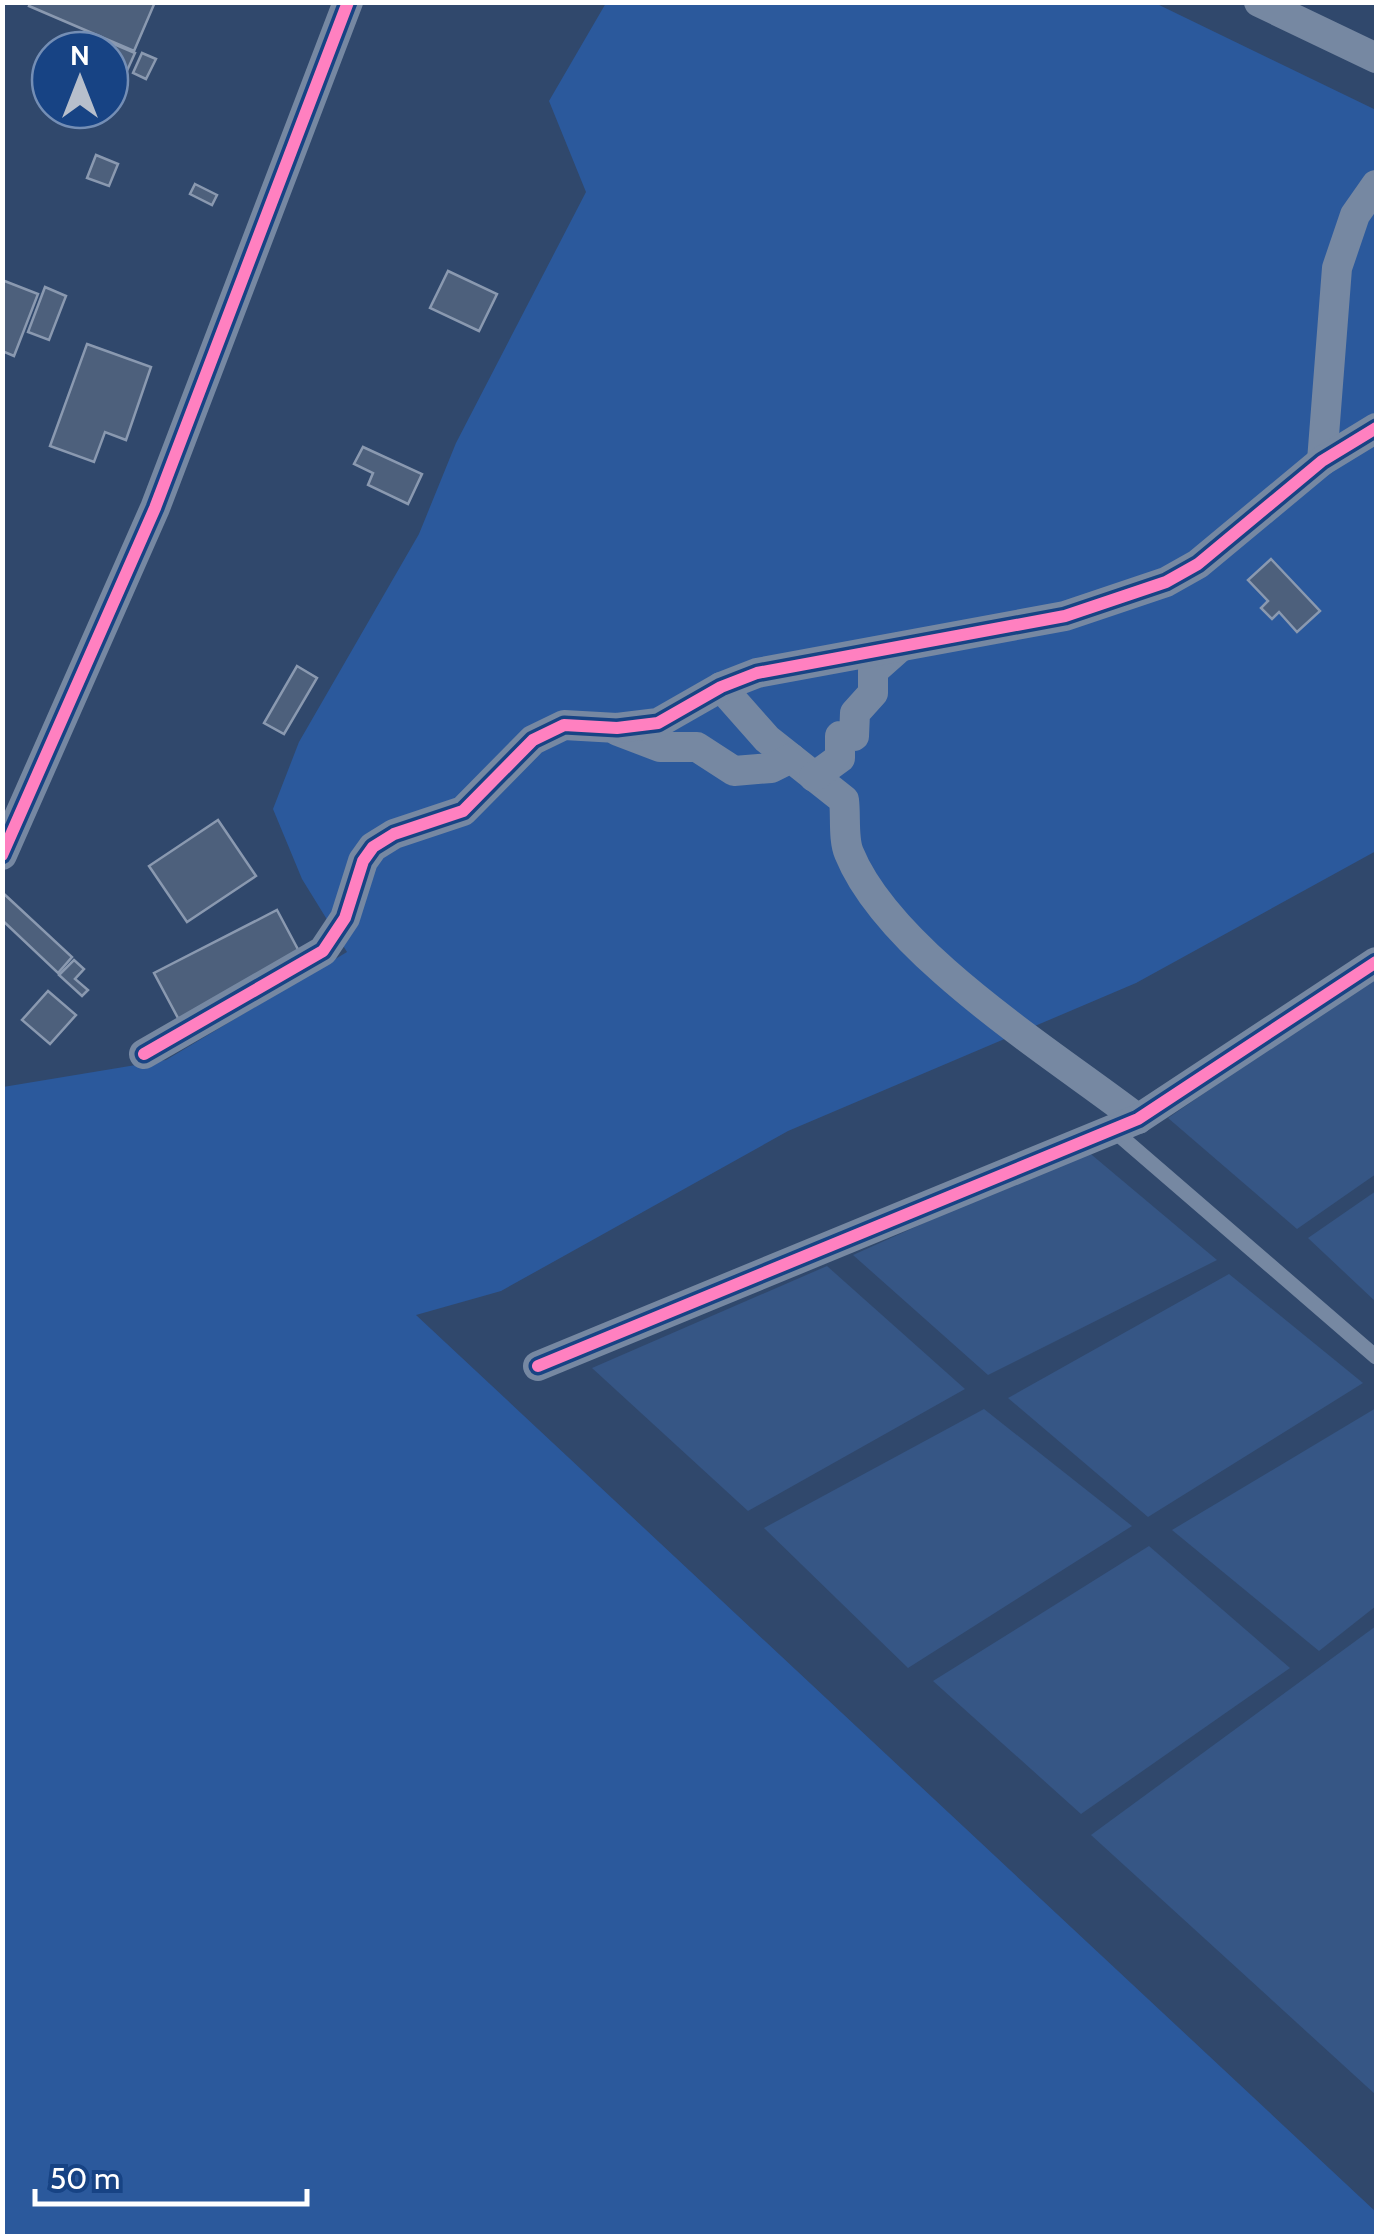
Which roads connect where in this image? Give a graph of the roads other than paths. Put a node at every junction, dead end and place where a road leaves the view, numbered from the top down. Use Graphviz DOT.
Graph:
graph roads {
  1 [pos="348,2"];
  2 [pos="1259,2"];
  3 [pos="1376,58"];
  4 [pos="1376,185"];
  5 [pos="1376,428"];
  6 [pos="1322,460"];
  7 [pos="900,647"];
  8 [pos="721,686"];
  9 [pos="606,727"];
  10 [pos="790,758"];
  11 [pos="814,777"];
  12 [pos="2,855"];
  13 [pos="1376,962"];
  14 [pos="144,1054"];
  15 [pos="1125,1124"];
  16 [pos="1376,1357"];
  17 [pos="538,1366"];
  1 -- 12 [label="street"];
  2 -- 3 [label="street"];
  4 -- 6 [label="street"];
  5 -- 6 [label="street"];
  6 -- 7 [label="street"];
  7 -- 8 [label="street"];
  7 -- 11 [label="street"];
  8 -- 9 [label="street"];
  8 -- 10 [label="street"];
  9 -- 10 [label="street"];
  9 -- 14 [label="street"];
  10 -- 11 [label="street"];
  11 -- 15 [label="street"];
  13 -- 15 [label="street"];
  15 -- 16 [label="lane"];
  15 -- 17 [label="street"];
}
